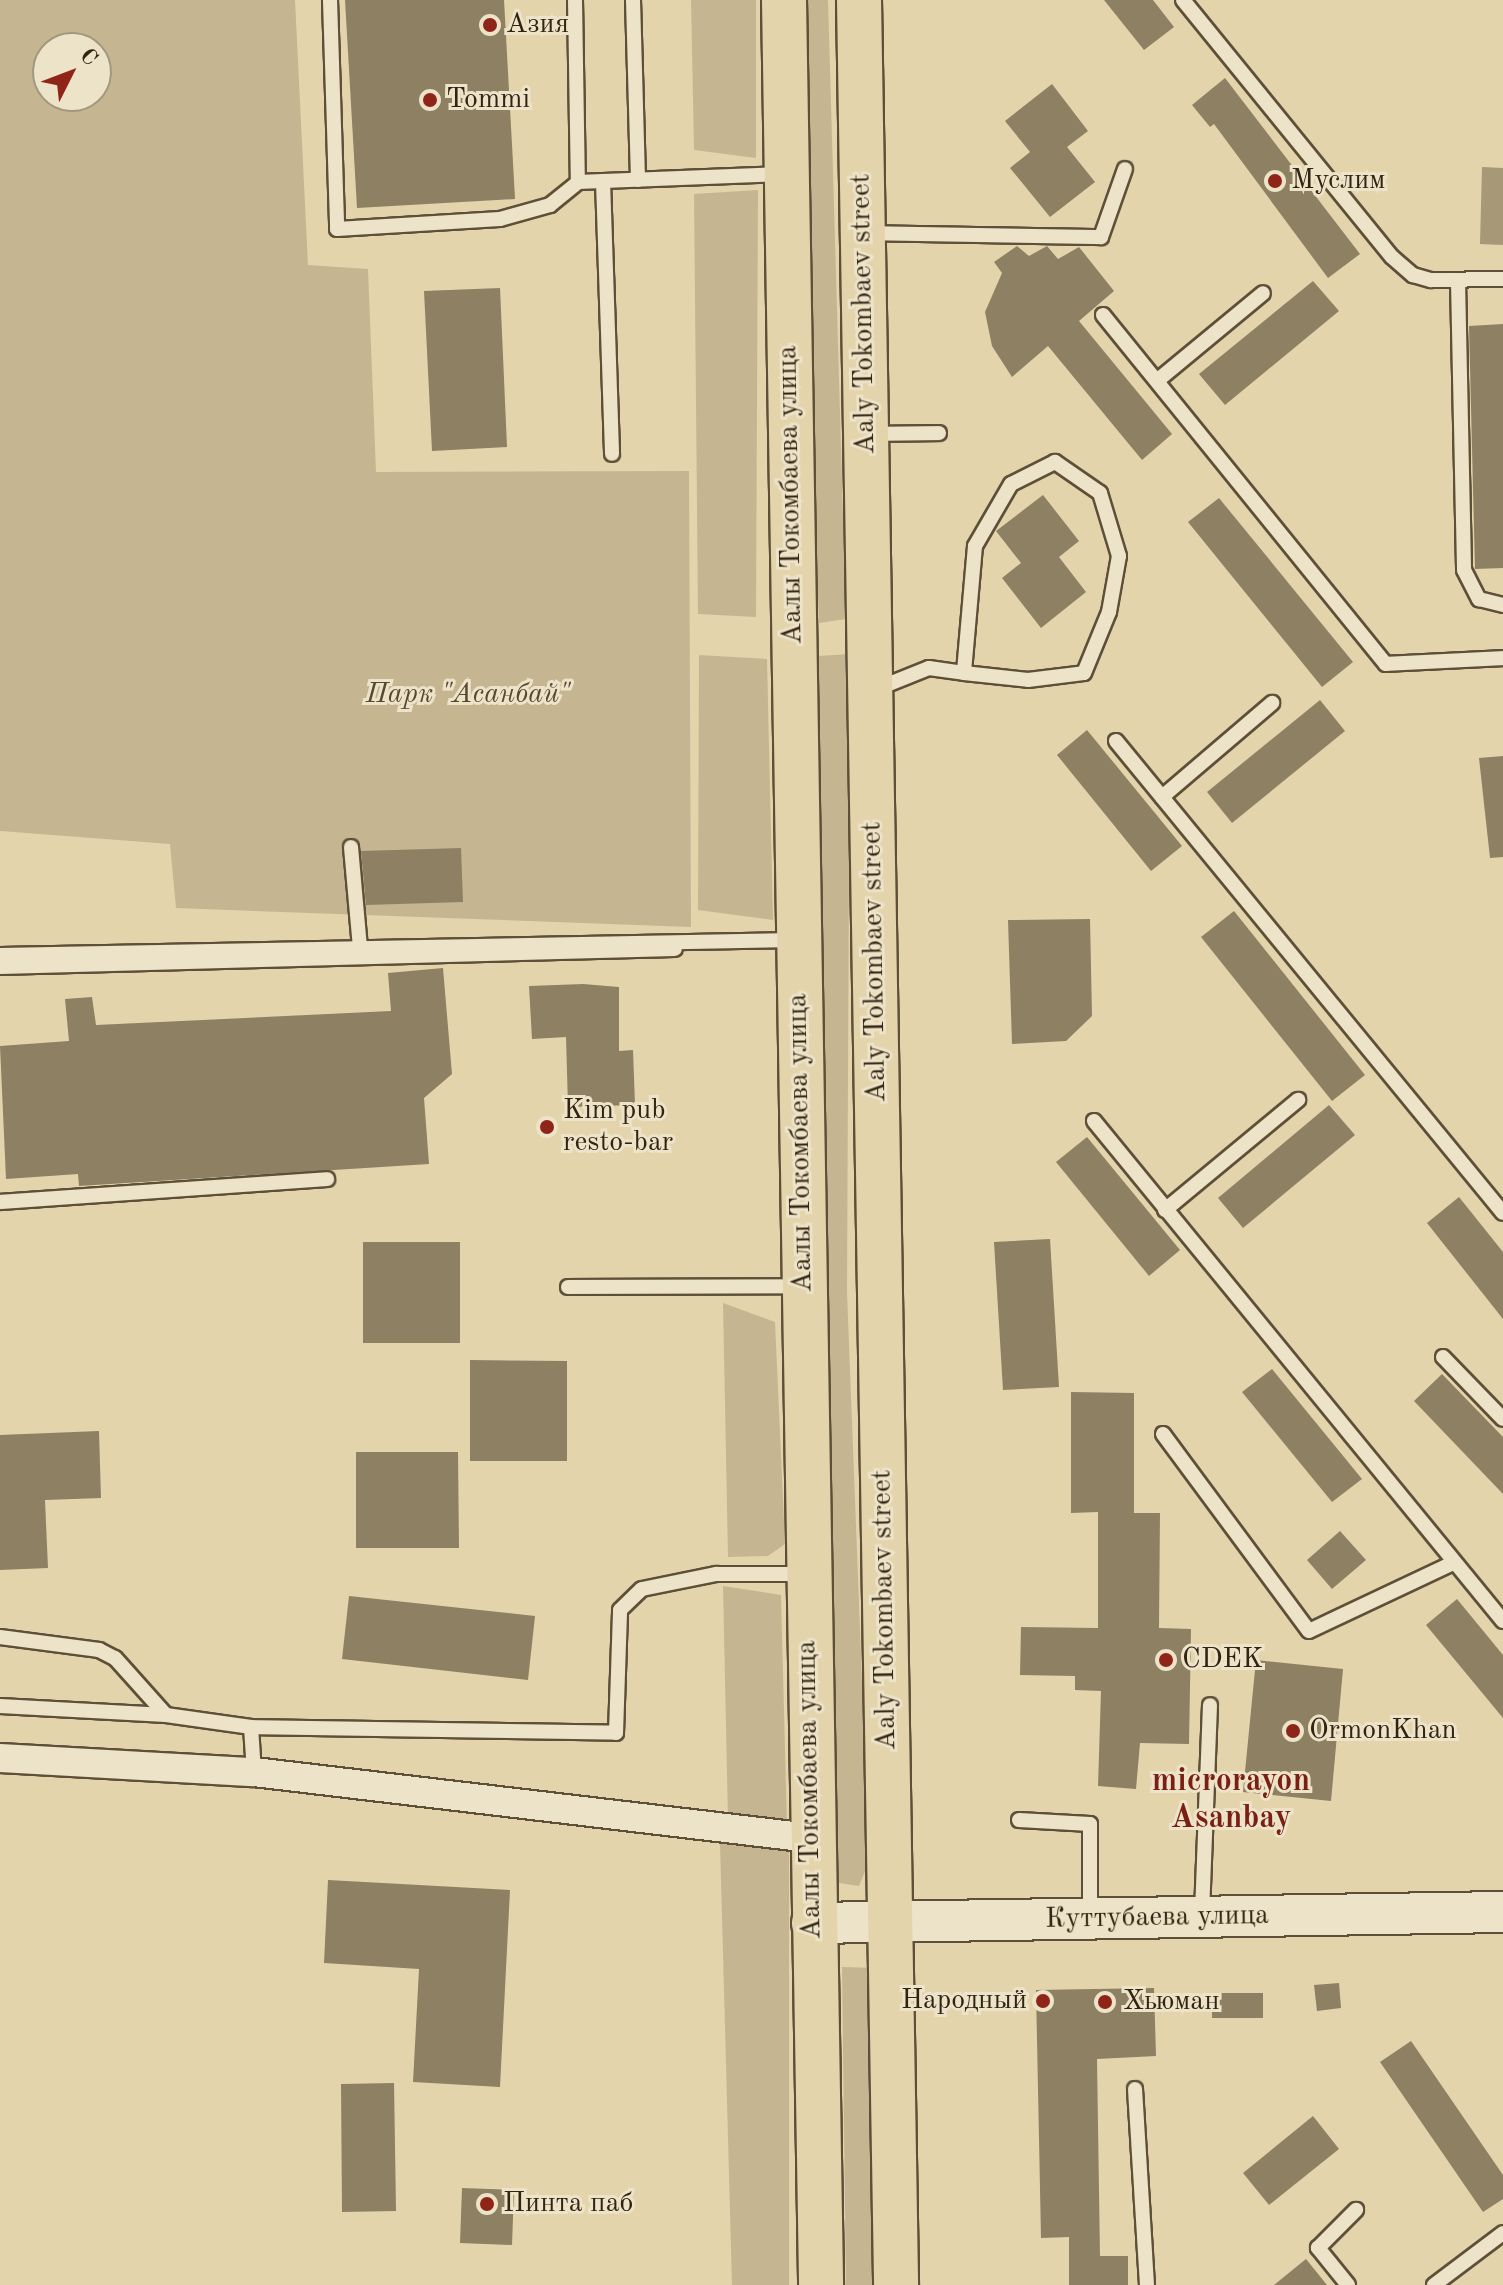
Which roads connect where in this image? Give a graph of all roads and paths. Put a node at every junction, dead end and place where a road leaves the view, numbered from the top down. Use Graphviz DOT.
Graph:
graph roads {
  1 [pos="330,0"];
  2 [pos="575,0"];
  3 [pos="633,0"];
  4 [pos="784,0"];
  5 [pos="859,0"];
  6 [pos="1183,0"];
  7 [pos="1125,169"];
  8 [pos="787,173"];
  9 [pos="638,180"];
  10 [pos="603,181"];
  11 [pos="578,182"];
  12 [pos="863,233"];
  13 [pos="1503,279"];
  14 [pos="1458,281"];
  15 [pos="1263,293"];
  16 [pos="1103,315"];
  17 [pos="1158,380"];
  18 [pos="939,433"];
  19 [pos="866,434"];
  20 [pos="612,454"];
  21 [pos="1503,605"];
  22 [pos="1503,658"];
  23 [pos="964,673"];
  24 [pos="870,692"];
  25 [pos="1272,703"];
  26 [pos="1116,741"];
  27 [pos="1162,797"];
  28 [pos="351,847"];
  29 [pos="798,939"];
  30 [pos="739,942"];
  31 [pos="360,947"];
  32 [pos="0,955"];
  33 [pos="0,967"];
  34 [pos="1298,1100"];
  35 [pos="1094,1121"];
  36 [pos="327,1179"];
  37 [pos="0,1202"];
  38 [pos="1165,1210"];
  39 [pos="1503,1213"];
  40 [pos="803,1286"];
  41 [pos="568,1287"];
  42 [pos="1443,1357"];
  43 [pos="1503,1419"];
  44 [pos="1163,1434"];
  45 [pos="1453,1563"];
  46 [pos="807,1574"];
  47 [pos="1503,1621"];
  48 [pos="0,1637"];
  49 [pos="1210,1705"];
  50 [pos="0,1706"];
  51 [pos="166,1715"];
  52 [pos="251,1727"];
  53 [pos="0,1758"];
  54 [pos="254,1772"];
  55 [pos="1019,1820"];
  56 [pos="810,1838"];
  57 [pos="1503,1912"];
  58 [pos="1202,1916"];
  59 [pos="1090,1918"];
  60 [pos="812,1923"];
  61 [pos="890,1923"];
  62 [pos="1135,2089"];
  63 [pos="1356,2210"];
  64 [pos="1503,2233"];
  65 [pos="821,2285"];
  66 [pos="896,2285"];
  67 [pos="1147,2285"];
  68 [pos="1348,2285"];
  69 [pos="1434,2285"];
  1 -- 11 [label="lane"];
  2 -- 11 [label="lane"];
  3 -- 9 [label="lane"];
  4 -- 8 [label="main road, Аалы Токомбаева улица"];
  5 -- 12 [label="main road, Aaly Tokombaev street"];
  6 -- 14 [label="lane"];
  7 -- 12 [label="lane"];
  8 -- 9 [label="lane"];
  8 -- 29 [label="main road, Аалы Токомбаева улица"];
  9 -- 10 [label="lane"];
  10 -- 11 [label="lane"];
  10 -- 20 [label="lane"];
  12 -- 19 [label="main road, Aaly Tokombaev street"];
  13 -- 14 [label="lane"];
  14 -- 21 [label="lane"];
  15 -- 17 [label="lane"];
  16 -- 17 [label="lane"];
  17 -- 22 [label="lane"];
  18 -- 19 [label="lane"];
  19 -- 24 [label="main road, Aaly Tokombaev street"];
  23 -- 23 [label="lane"];
  23 -- 24 [label="lane"];
  24 -- 61 [label="main road, Aaly Tokombaev street"];
  25 -- 27 [label="lane"];
  26 -- 27 [label="lane"];
  27 -- 39 [label="lane"];
  28 -- 31 [label="lane"];
  29 -- 30 [label="lane"];
  29 -- 40 [label="main road, Аалы Токомбаева улица"];
  30 -- 31 [label="lane"];
  30 -- 33 [label="lane"];
  31 -- 32 [label="lane"];
  34 -- 38 [label="lane"];
  35 -- 38 [label="lane"];
  36 -- 37 [label="lane"];
  38 -- 45 [label="lane"];
  40 -- 41 [label="lane"];
  40 -- 46 [label="main road, Аалы Токомбаева улица"];
  42 -- 43 [label="lane"];
  44 -- 45 [label="lane"];
  45 -- 47 [label="lane"];
  46 -- 52 [label="lane"];
  46 -- 56 [label="main road, Аалы Токомбаева улица"];
  48 -- 51 [label="lane"];
  49 -- 58 [label="lane"];
  50 -- 51 [label="lane"];
  51 -- 52 [label="lane"];
  52 -- 54 [label="lane"];
  53 -- 54 [label="street"];
  54 -- 56 [label="street"];
  55 -- 59 [label="lane"];
  56 -- 60 [label="main road, Аалы Токомбаева улица"];
  57 -- 58 [label="main road, Куттубаева улица"];
  58 -- 59 [label="main road, Куттубаева улица"];
  59 -- 61 [label="main road, Куттубаева улица"];
  60 -- 61 [label="main road, Куттубаева улица"];
  60 -- 65 [label="main road, Аалы Токомбаева улица"];
  61 -- 66 [label="main road"];
  62 -- 67 [label="lane"];
  63 -- 68 [label="lane"];
  64 -- 69 [label="lane"];
}
